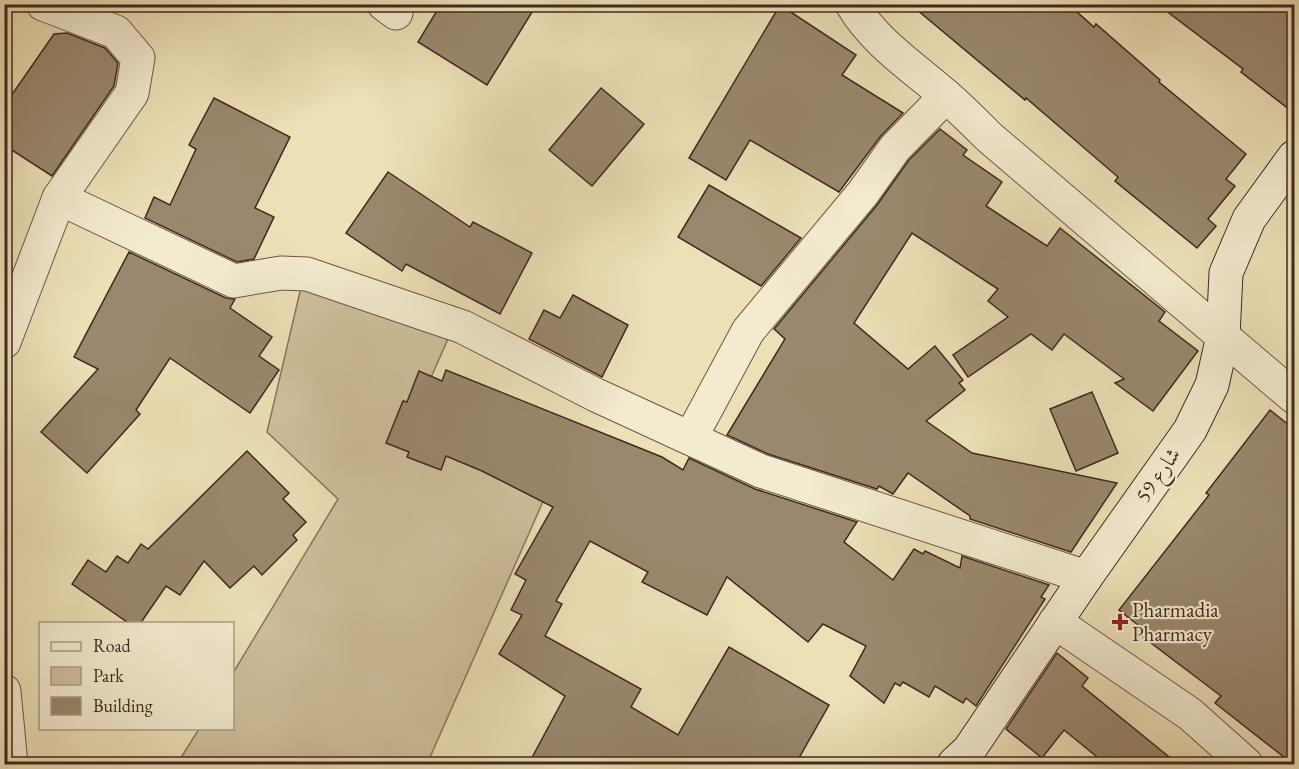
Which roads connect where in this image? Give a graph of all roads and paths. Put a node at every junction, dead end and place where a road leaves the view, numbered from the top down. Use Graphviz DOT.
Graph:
graph roads {
  1 [pos="43,4"];
  2 [pos="852,4"];
  3 [pos="96,13"];
  4 [pos="946,96"];
  5 [pos="1294,157"];
  6 [pos="59,198"];
  7 [pos="1223,336"];
  8 [pos="4,342"];
  9 [pos="1294,397"];
  10 [pos="691,437"];
  11 [pos="1086,577"];
  12 [pos="1055,622"];
  13 [pos="4,691"];
  14 [pos="11,765"];
  15 [pos="954,765"];
  16 [pos="1246,765"];
  1 -- 3 [label="street"];
  2 -- 4 [label="street"];
  3 -- 6 [label="street"];
  4 -- 7 [label="street"];
  4 -- 10 [label="street"];
  5 -- 7 [label="street, شارع 59"];
  6 -- 8 [label="street"];
  6 -- 10 [label="street"];
  7 -- 9 [label="street"];
  7 -- 11 [label="street, شارع 59"];
  10 -- 11 [label="street"];
  11 -- 12 [label="street, شارع 59"];
  12 -- 15 [label="street, شارع 59"];
  12 -- 16 [label="street"];
  13 -- 14 [label="street"];
}
